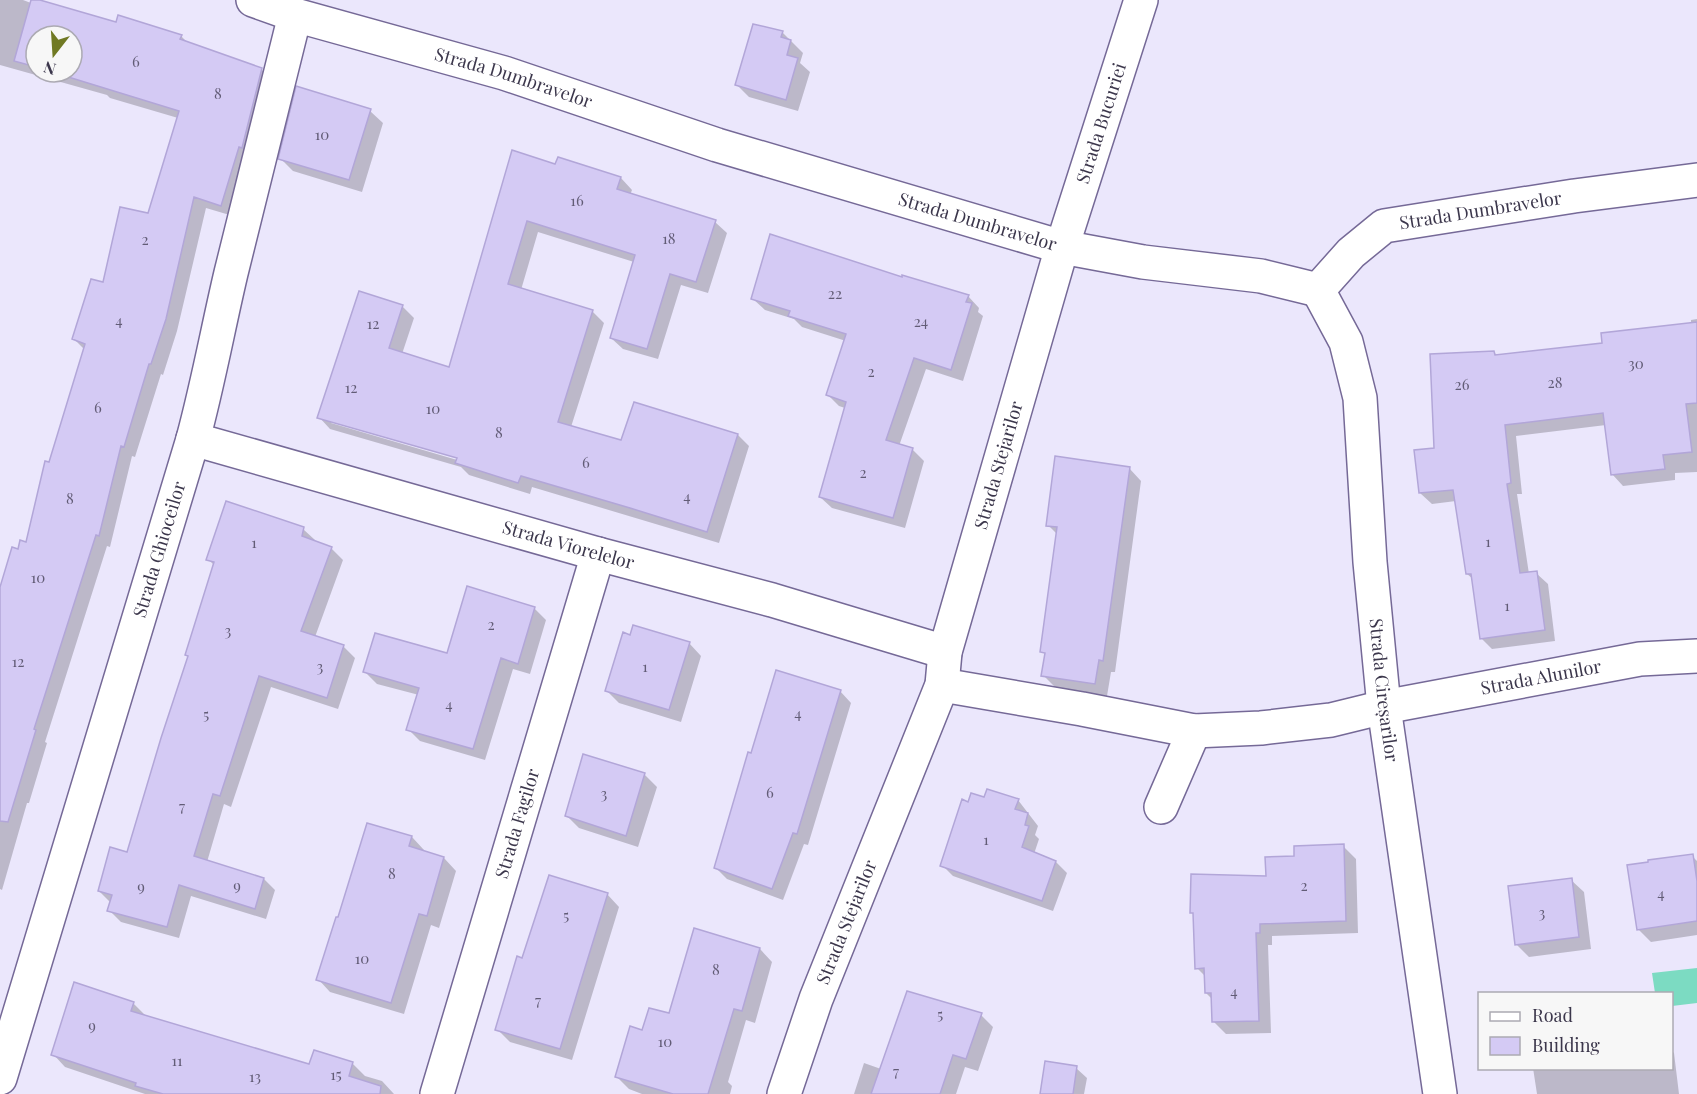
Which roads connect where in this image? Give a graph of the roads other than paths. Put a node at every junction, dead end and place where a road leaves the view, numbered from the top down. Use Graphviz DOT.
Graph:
graph roads {
  1 [pos="253,0"];
  2 [pos="1141,0"];
  3 [pos="295,15"];
  4 [pos="1697,180"];
  5 [pos="1062,247"];
  6 [pos="1318,290"];
  7 [pos="193,439"];
  8 [pos="598,554"];
  9 [pos="945,652"];
  10 [pos="1697,656"];
  11 [pos="942,685"];
  12 [pos="1384,707"];
  13 [pos="1194,731"];
  14 [pos="1161,807"];
  15 [pos="0,1078"];
  16 [pos="437,1094"];
  17 [pos="784,1094"];
  18 [pos="1440,1094"];
  1 -- 3 [label="street, Strada Dumbravelor"];
  2 -- 5 [label="street, Strada Bucuriei"];
  3 -- 5 [label="street, Strada Dumbravelor"];
  3 -- 7 [label="street, Strada Ghioceilor"];
  4 -- 6 [label="street, Strada Dumbravelor"];
  5 -- 6 [label="street, Strada Dumbravelor"];
  5 -- 9 [label="street, Strada Stejarilor"];
  6 -- 12 [label="street, Strada Cireșarilor"];
  7 -- 8 [label="street, Strada Viorelelor"];
  7 -- 15 [label="street, Strada Ghioceilor"];
  8 -- 9 [label="street, Strada Viorelelor"];
  8 -- 16 [label="street, Strada Fagilor"];
  9 -- 11 [label="street, Strada Stejarilor"];
  10 -- 12 [label="street, Strada Alunilor"];
  11 -- 13 [label="street"];
  11 -- 17 [label="street, Strada Stejarilor"];
  12 -- 13 [label="street"];
  12 -- 18 [label="street, Strada Cireșarilor"];
  13 -- 14 [label="street"];
}
